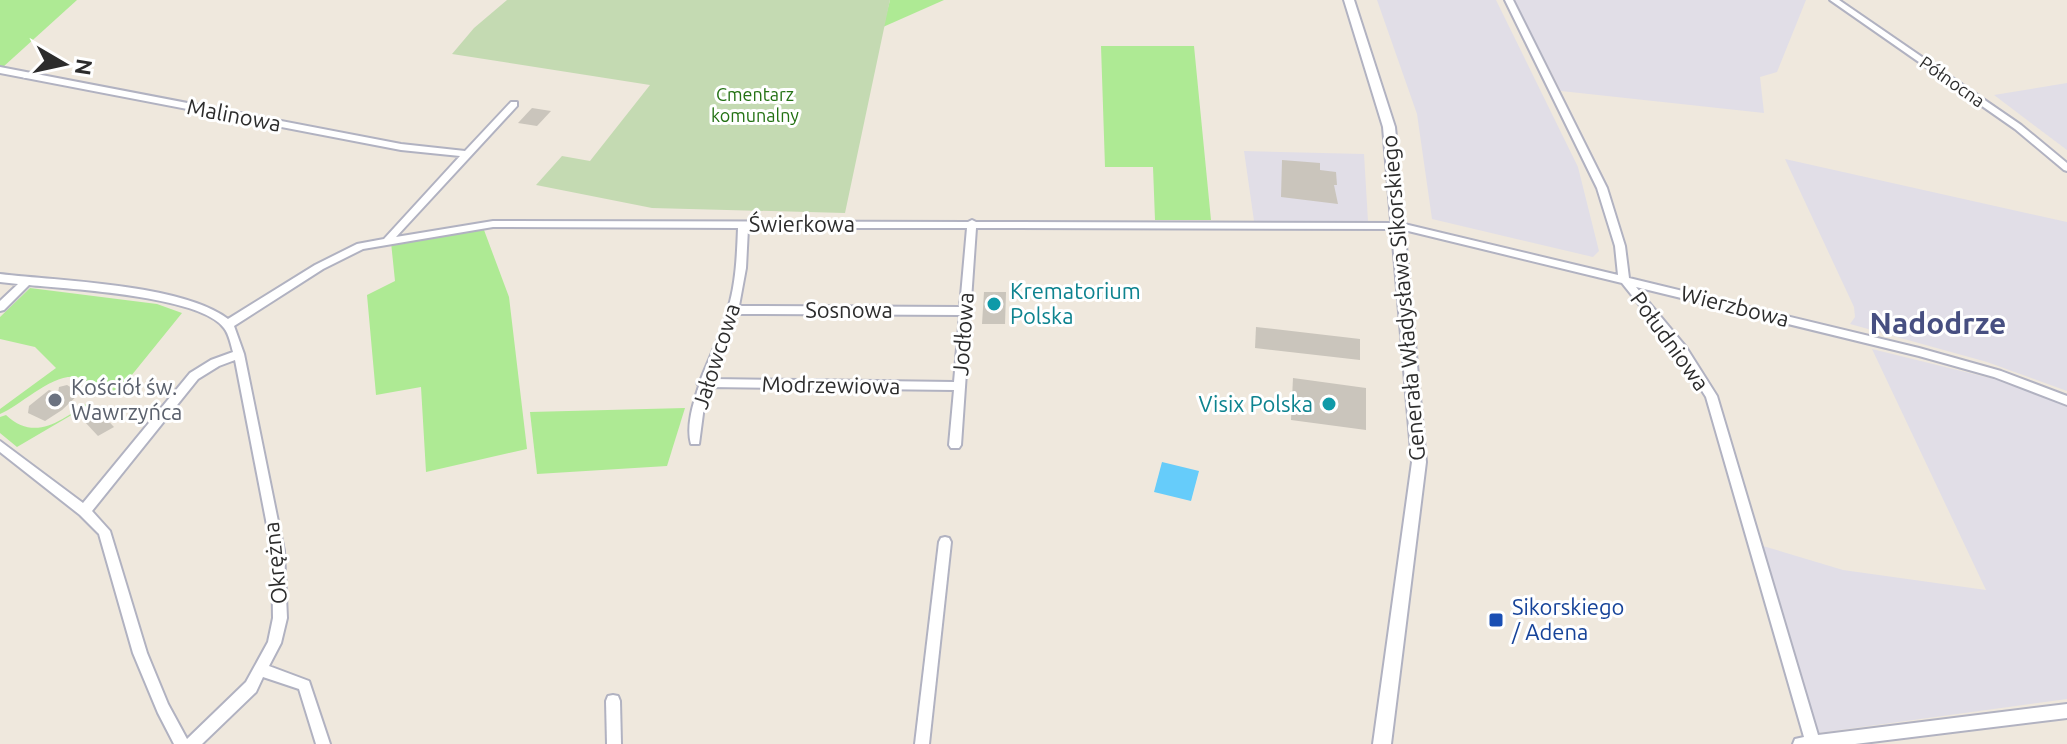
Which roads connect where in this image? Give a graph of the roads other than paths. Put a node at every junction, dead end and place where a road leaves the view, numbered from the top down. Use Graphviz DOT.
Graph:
graph roads {
  1 [pos="1349,0"];
  2 [pos="1509,0"];
  3 [pos="1834,0"];
  4 [pos="0,70"];
  5 [pos="514,104"];
  6 [pos="469,154"];
  7 [pos="2067,168"];
  8 [pos="972,223"];
  9 [pos="743,224"];
  10 [pos="1400,226"];
  11 [pos="389,239"];
  12 [pos="0,278"];
  13 [pos="1624,279"];
  14 [pos="26,282"];
  15 [pos="2,304"];
  16 [pos="733,310"];
  17 [pos="965,311"];
  18 [pos="228,324"];
  19 [pos="239,354"];
  20 [pos="703,383"];
  21 [pos="959,386"];
  22 [pos="2067,401"];
  23 [pos="695,441"];
  24 [pos="955,445"];
  25 [pos="0,446"];
  26 [pos="84,511"];
  27 [pos="945,542"];
  28 [pos="262,670"];
  29 [pos="613,701"];
  30 [pos="2067,711"];
  31 [pos="1385,741"];
  32 [pos="1806,743"];
  33 [pos="182,744"];
  34 [pos="192,744"];
  35 [pos="323,744"];
  36 [pos="614,744"];
  37 [pos="922,744"];
  1 -- 10 [label="street, Generała Władysława Sikorskiego"];
  2 -- 13 [label="street, Południowa"];
  3 -- 7 [label="street, Północna"];
  4 -- 6 [label="street, Malinowa"];
  5 -- 6 [label="street"];
  6 -- 11 [label="street"];
  8 -- 9 [label="street, Świerkowa"];
  8 -- 10 [label="street, Świerkowa"];
  8 -- 17 [label="street, Jodłowa"];
  9 -- 11 [label="street, Świerkowa"];
  9 -- 16 [label="street, Jałowcowa"];
  10 -- 13 [label="street, Wierzbowa"];
  10 -- 31 [label="street, Generała Władysława Sikorskiego"];
  11 -- 18 [label="street, Świerkowa"];
  12 -- 14 [label="street"];
  13 -- 22 [label="street, Wierzbowa"];
  13 -- 32 [label="street, Południowa"];
  14 -- 15 [label="street"];
  14 -- 18 [label="street"];
  16 -- 17 [label="street, Sosnowa"];
  16 -- 20 [label="street, Jałowcowa"];
  17 -- 21 [label="street, Jodłowa"];
  18 -- 19 [label="street, Okrężna"];
  19 -- 26 [label="street"];
  19 -- 28 [label="street, Okrężna"];
  20 -- 21 [label="street, Modrzewiowa"];
  20 -- 23 [label="street, Jałowcowa"];
  21 -- 24 [label="street, Jodłowa"];
  25 -- 26 [label="street"];
  26 -- 33 [label="street"];
  27 -- 37 [label="street"];
  28 -- 34 [label="street, Okrężna"];
  28 -- 35 [label="street"];
  29 -- 36 [label="street"];
  30 -- 32 [label="street"];
}
